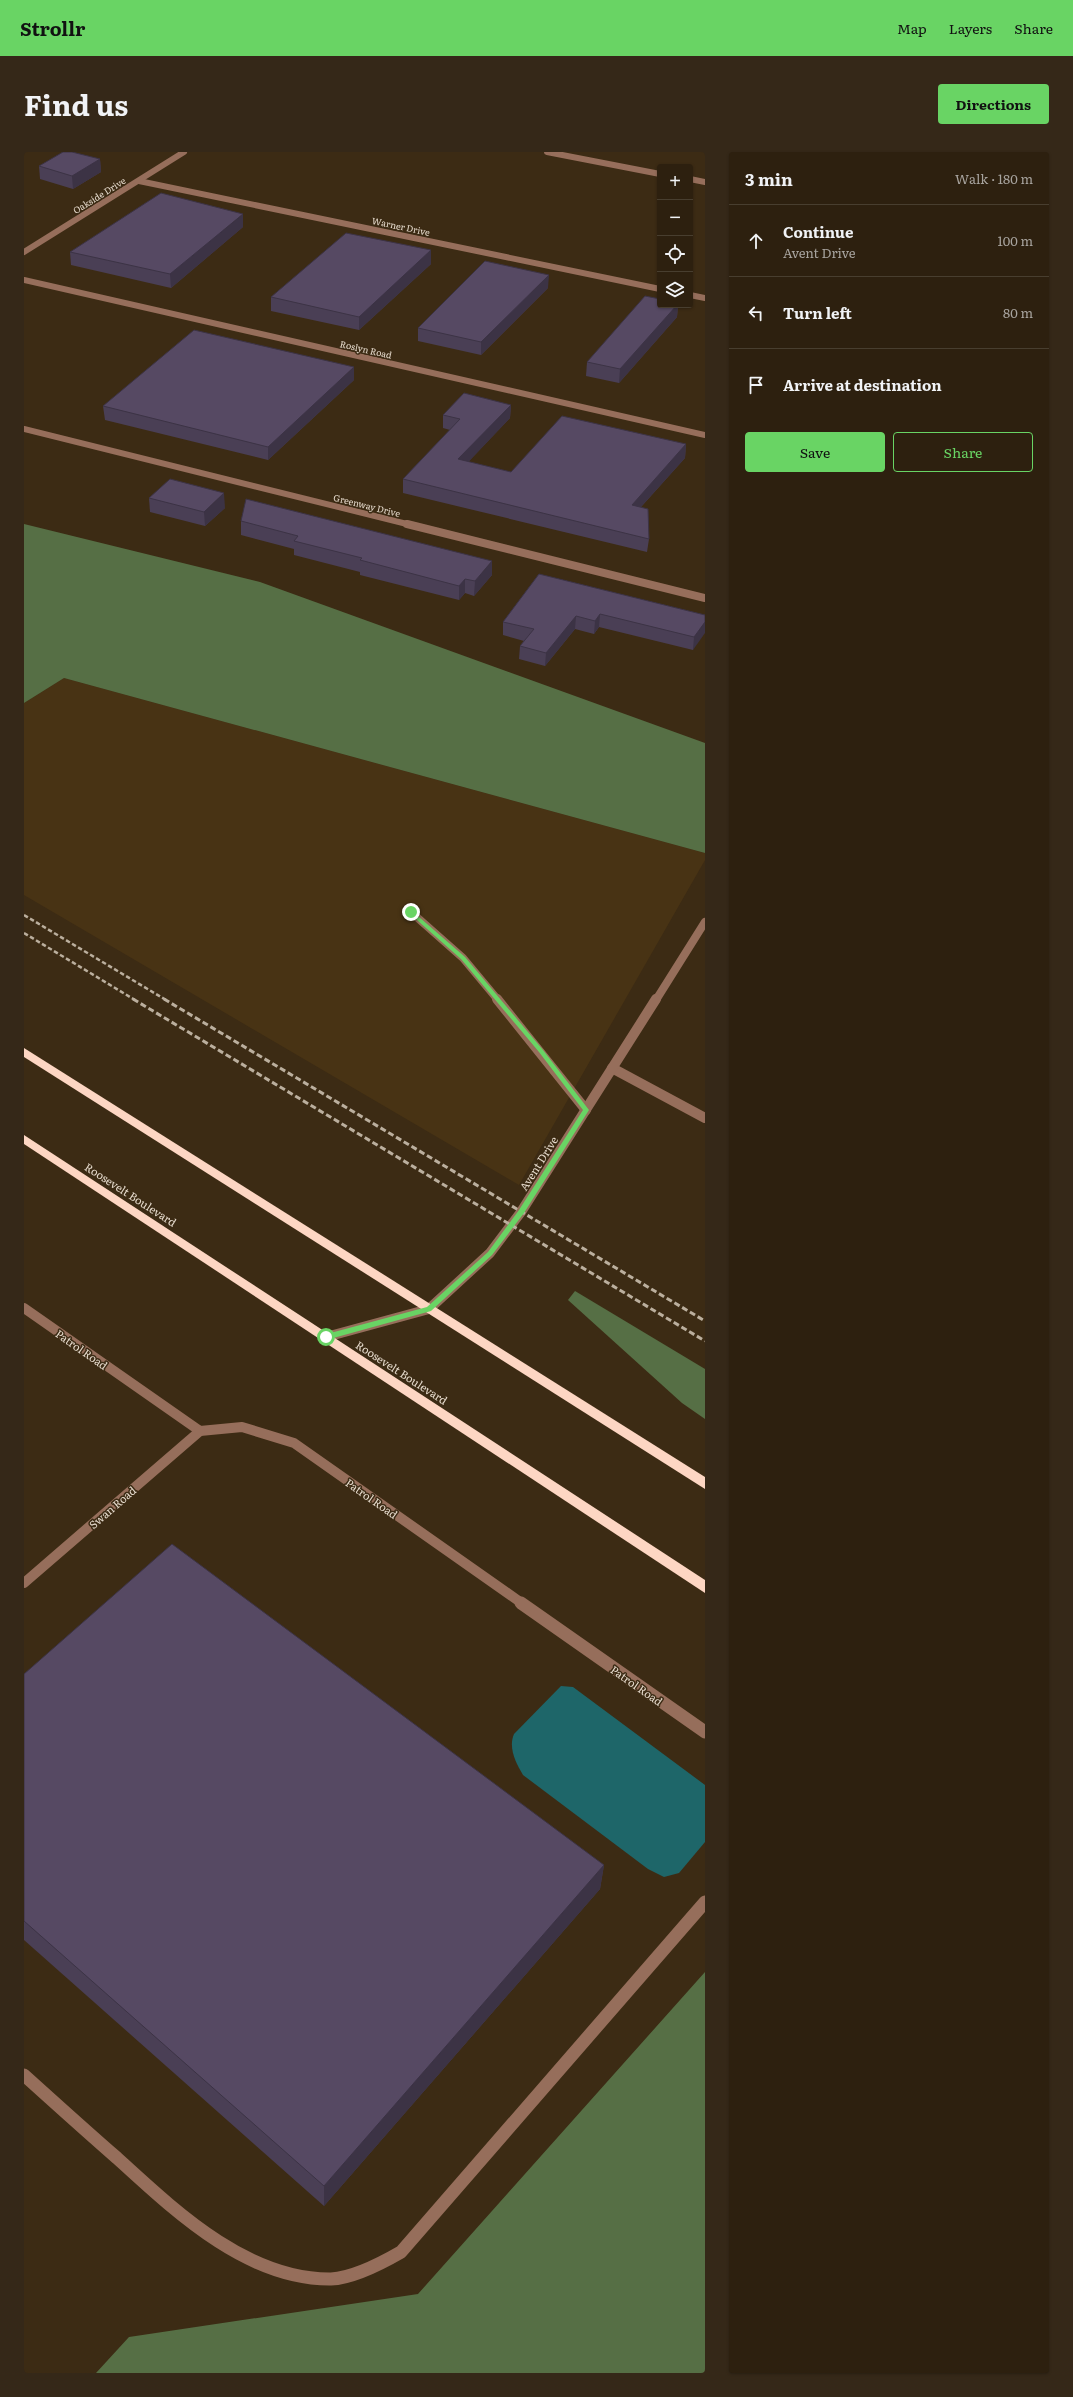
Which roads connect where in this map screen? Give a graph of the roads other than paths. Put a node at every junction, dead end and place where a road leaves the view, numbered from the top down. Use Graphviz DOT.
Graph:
graph roads {
  1 [pos="184,152"];
  2 [pos="547,152"];
  3 [pos="657,173"];
  4 [pos="139,180"];
  5 [pos="693,180"];
  6 [pos="705,182"];
  7 [pos="24,252"];
  8 [pos="24,280"];
  9 [pos="657,288"];
  10 [pos="693,296"];
  11 [pos="705,298"];
  12 [pos="24,429"];
  13 [pos="705,435"];
  14 [pos="705,598"];
  15 [pos="411,912"];
  16 [pos="705,922"];
  17 [pos="24,1052"];
  18 [pos="612,1068"];
  19 [pos="586,1110"];
  20 [pos="705,1118"];
  21 [pos="24,1139"];
  22 [pos="24,1308"];
  23 [pos="429,1309"];
  24 [pos="326,1337"];
  25 [pos="200,1431"];
  26 [pos="705,1484"];
  27 [pos="24,1583"];
  28 [pos="705,1587"];
  29 [pos="705,1732"];
  30 [pos="705,1902"];
  31 [pos="24,2075"];
  1 -- 4 [label="street, Oakside Drive"];
  2 -- 3 [label="street"];
  4 -- 7 [label="street, Oakside Drive"];
  4 -- 9 [label="street, Warner Drive"];
  5 -- 6 [label="street"];
  8 -- 13 [label="street, Roslyn Road"];
  10 -- 11 [label="street"];
  12 -- 14 [label="street, Greenway Drive"];
  15 -- 19 [label="street"];
  16 -- 18 [label="street, Avent Drive"];
  17 -- 23 [label="highway"];
  18 -- 19 [label="street, Avent Drive"];
  18 -- 20 [label="street"];
  19 -- 23 [label="street, Avent Drive"];
  21 -- 24 [label="highway, Roosevelt Boulevard"];
  22 -- 25 [label="street, Patrol Road"];
  23 -- 24 [label="street, Avent Drive"];
  23 -- 26 [label="highway"];
  24 -- 28 [label="highway, Roosevelt Boulevard"];
  25 -- 27 [label="street, Swan Road"];
  25 -- 29 [label="street, Patrol Road"];
  30 -- 31 [label="street"];
}
